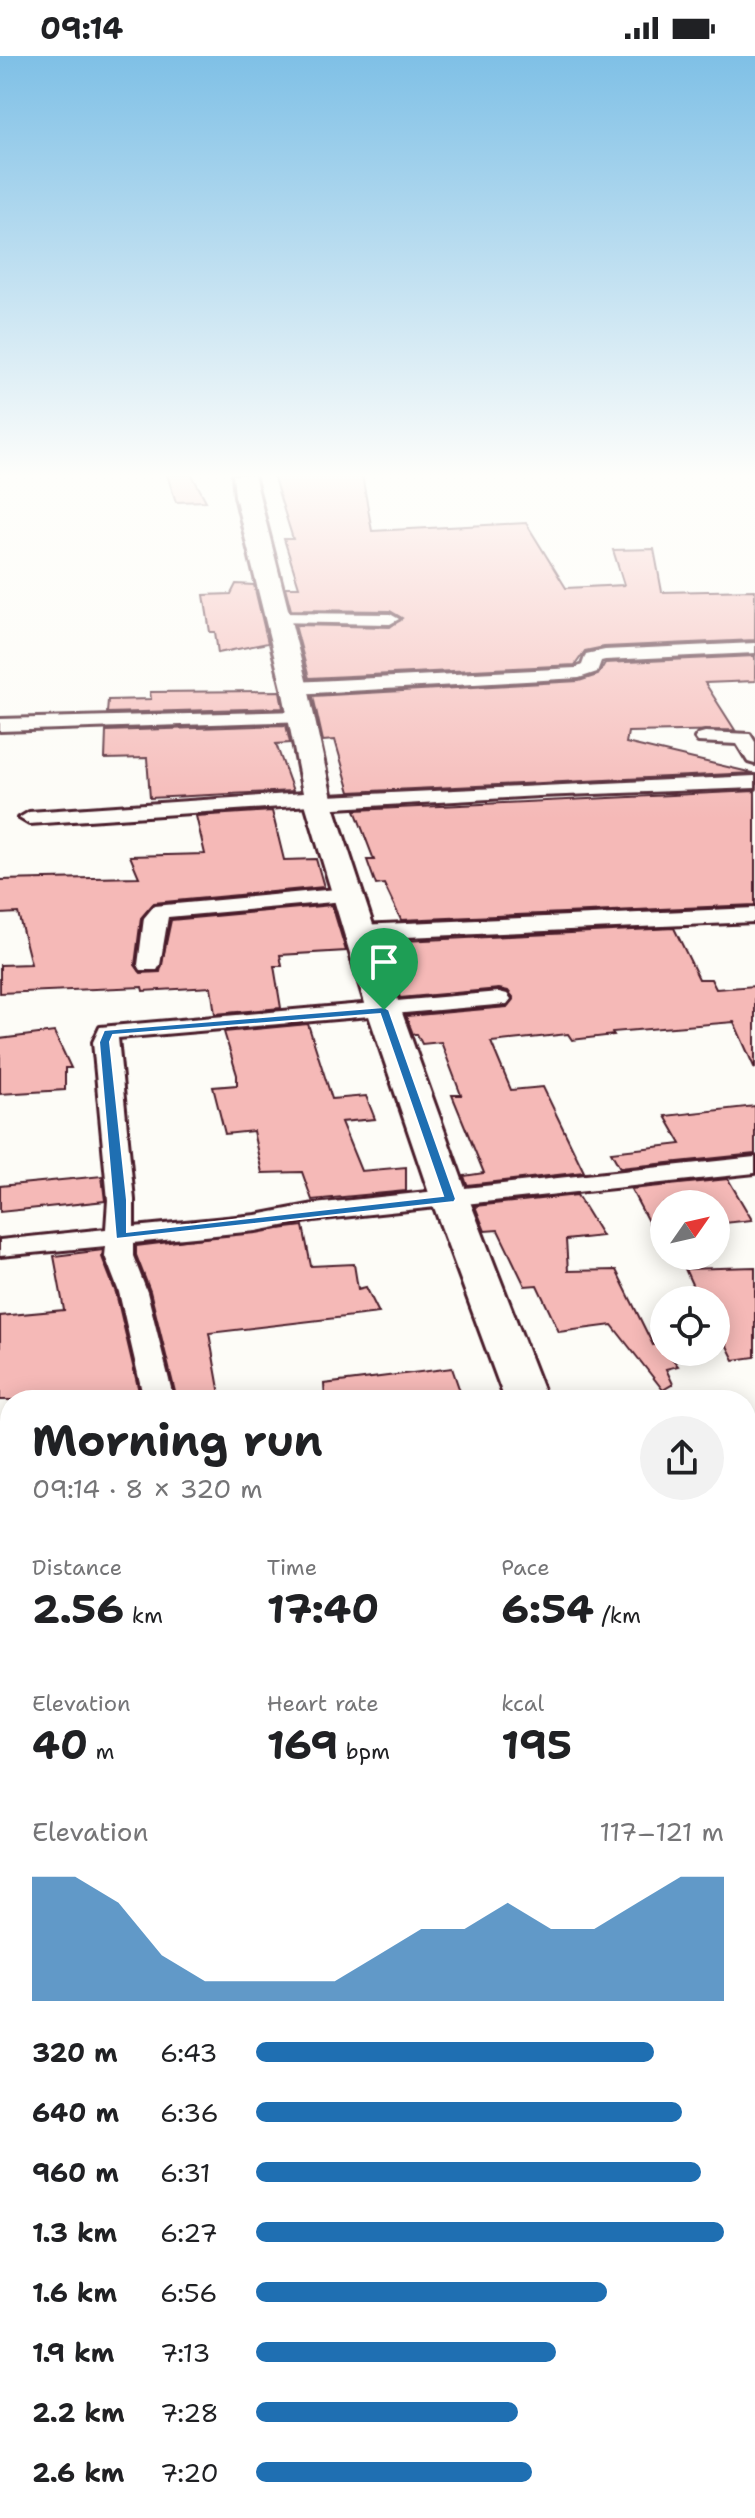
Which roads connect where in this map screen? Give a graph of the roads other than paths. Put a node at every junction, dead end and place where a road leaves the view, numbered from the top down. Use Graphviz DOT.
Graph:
graph roads {
  1 [pos="270,590"];
  2 [pos="277,618"];
  3 [pos="390,619"];
  4 [pos="720,633"];
  5 [pos="755,648"];
  6 [pos="732,650"];
  7 [pos="298,702"];
  8 [pos="0,725"];
  9 [pos="705,738"];
  10 [pos="755,758"];
  11 [pos="755,782"];
  12 [pos="318,800"];
  13 [pos="29,818"];
  14 [pos="347,895"];
  15 [pos="755,915"];
  16 [pos="359,932"];
  17 [pos="149,965"];
  18 [pos="499,999"];
  19 [pos="383,1009"];
  20 [pos="755,1165"];
  21 [pos="450,1199"];
  22 [pos="120,1236"];
  23 [pos="0,1248"];
  24 [pos="157,1390"];
  25 [pos="522,1390"];
  1 -- 2 [label="street"];
  2 -- 3 [label="street"];
  2 -- 7 [label="street"];
  4 -- 6 [label="street"];
  5 -- 6 [label="street"];
  6 -- 7 [label="street"];
  7 -- 8 [label="street"];
  7 -- 12 [label="street"];
  9 -- 10 [label="street"];
  11 -- 12 [label="street"];
  12 -- 13 [label="street"];
  12 -- 14 [label="street"];
  14 -- 16 [label="street"];
  14 -- 17 [label="street"];
  15 -- 16 [label="street"];
  16 -- 19 [label="street"];
  18 -- 19 [label="street"];
  19 -- 21 [label="street"];
  19 -- 22 [label="street"];
  20 -- 21 [label="street"];
  21 -- 22 [label="street"];
  21 -- 25 [label="street"];
  22 -- 23 [label="street"];
  22 -- 24 [label="street"];
}
